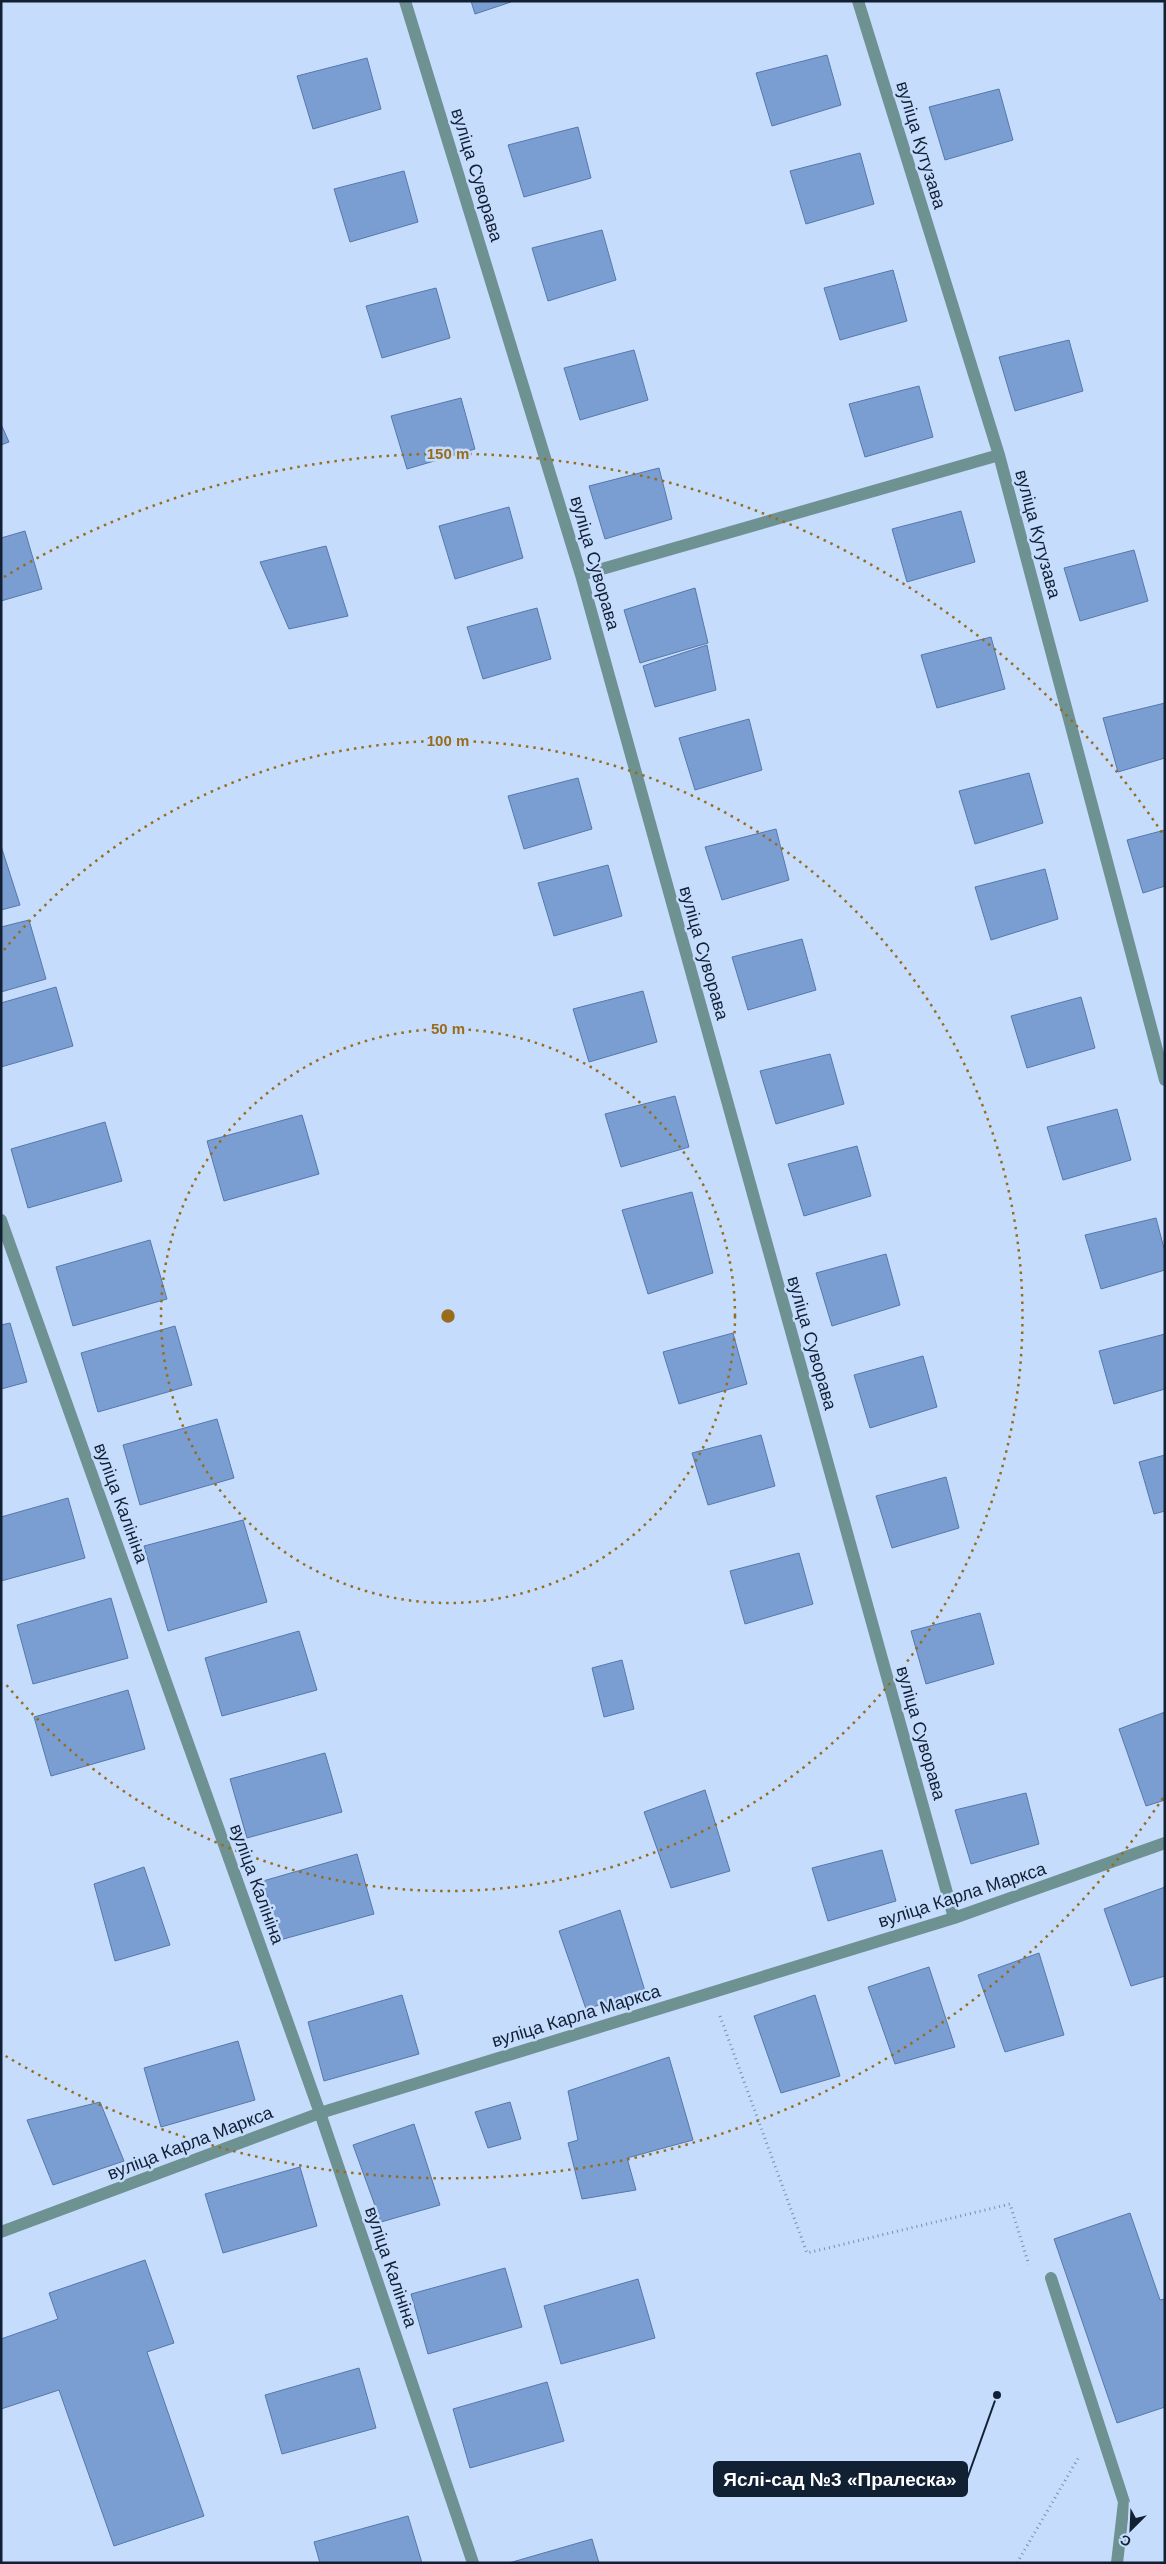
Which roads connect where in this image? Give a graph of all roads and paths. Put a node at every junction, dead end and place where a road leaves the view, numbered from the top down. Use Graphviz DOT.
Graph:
graph roads {
  1 [pos="405,1"];
  2 [pos="858,1"];
  3 [pos="999,455"];
  4 [pos="581,575"];
  5 [pos="1165,1080"];
  6 [pos="1,1220"];
  7 [pos="1165,1843"];
  8 [pos="954,1918"];
  9 [pos="712,1992"];
  10 [pos="320,2113"];
  11 [pos="1,2232"];
  12 [pos="1031,2269"];
  13 [pos="1050,2278"];
  14 [pos="1082,2452"];
  15 [pos="473,2563"];
  16 [pos="1017,2563"];
  17 [pos="1117,2563"];
  1 -- 4 [label="street, вуліца Суворава"];
  2 -- 3 [label="street, вуліца Кутузава"];
  3 -- 4 [label="street"];
  3 -- 5 [label="street, вуліца Кутузава"];
  4 -- 8 [label="street, вуліца Суворава"];
  6 -- 10 [label="street, вуліца Калініна"];
  7 -- 8 [label="street, вуліца Карла Маркса"];
  8 -- 9 [label="street, вуліца Карла Маркса"];
  9 -- 10 [label="street, вуліца Карла Маркса"];
  9 -- 12 [label="path"];
  10 -- 11 [label="street, вуліца Карла Маркса"];
  10 -- 15 [label="street, вуліца Калініна"];
  13 -- 17 [label="street"];
  14 -- 16 [label="path"];
}
